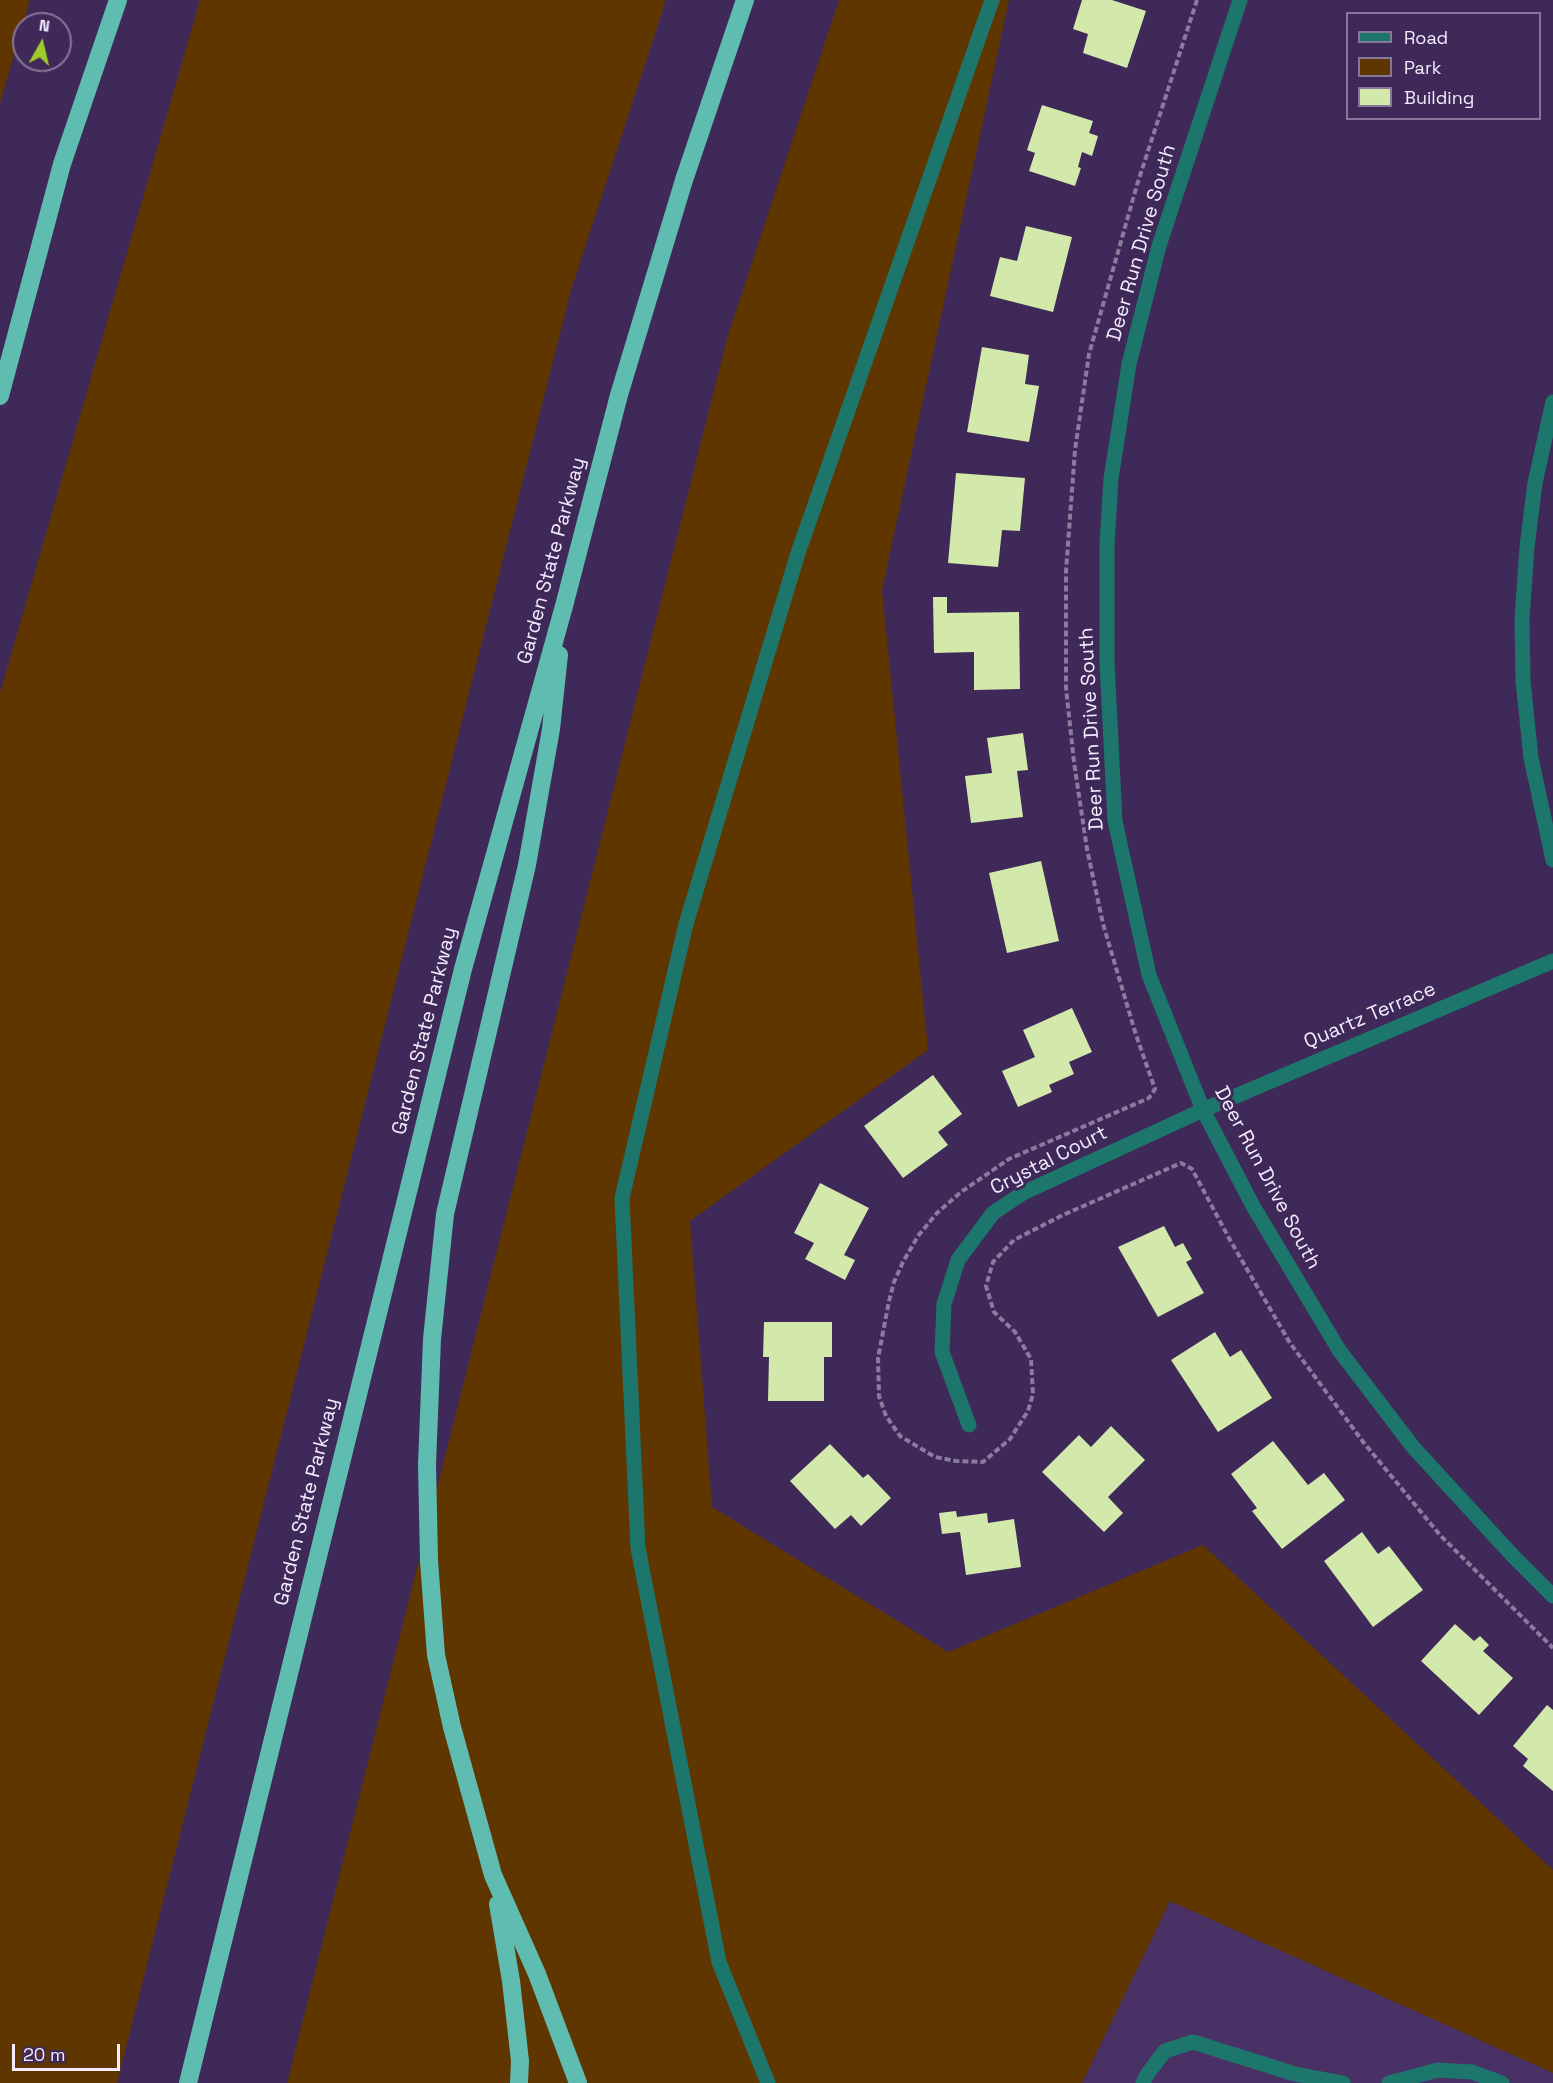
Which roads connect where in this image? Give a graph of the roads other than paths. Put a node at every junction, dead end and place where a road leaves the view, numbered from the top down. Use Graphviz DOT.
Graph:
graph roads {
  1 [pos="118,0"];
  2 [pos="745,0"];
  3 [pos="992,0"];
  4 [pos="1240,0"];
  5 [pos="0,396"];
  6 [pos="1553,402"];
  7 [pos="564,606"];
  8 [pos="1553,860"];
  9 [pos="1553,961"];
  10 [pos="1203,1110"];
  11 [pos="969,1425"];
  12 [pos="1553,1596"];
  13 [pos="493,1875"];
  14 [pos="188,2083"];
  15 [pos="519,2083"];
  16 [pos="578,2083"];
  17 [pos="768,2083"];
  18 [pos="1143,2083"];
  19 [pos="1343,2083"];
  20 [pos="1389,2083"];
  21 [pos="1502,2083"];
  1 -- 5 [label="highway"];
  2 -- 7 [label="highway, Garden State Parkway"];
  3 -- 17 [label="street"];
  4 -- 10 [label="street, Deer Run Drive South"];
  6 -- 8 [label="street"];
  7 -- 13 [label="highway"];
  7 -- 14 [label="highway, Garden State Parkway"];
  9 -- 10 [label="street, Quartz Terrace"];
  10 -- 11 [label="street, Crystal Court"];
  10 -- 12 [label="street, Deer Run Drive South"];
  13 -- 15 [label="highway"];
  13 -- 16 [label="highway"];
  18 -- 19 [label="street"];
  20 -- 21 [label="street"];
}
